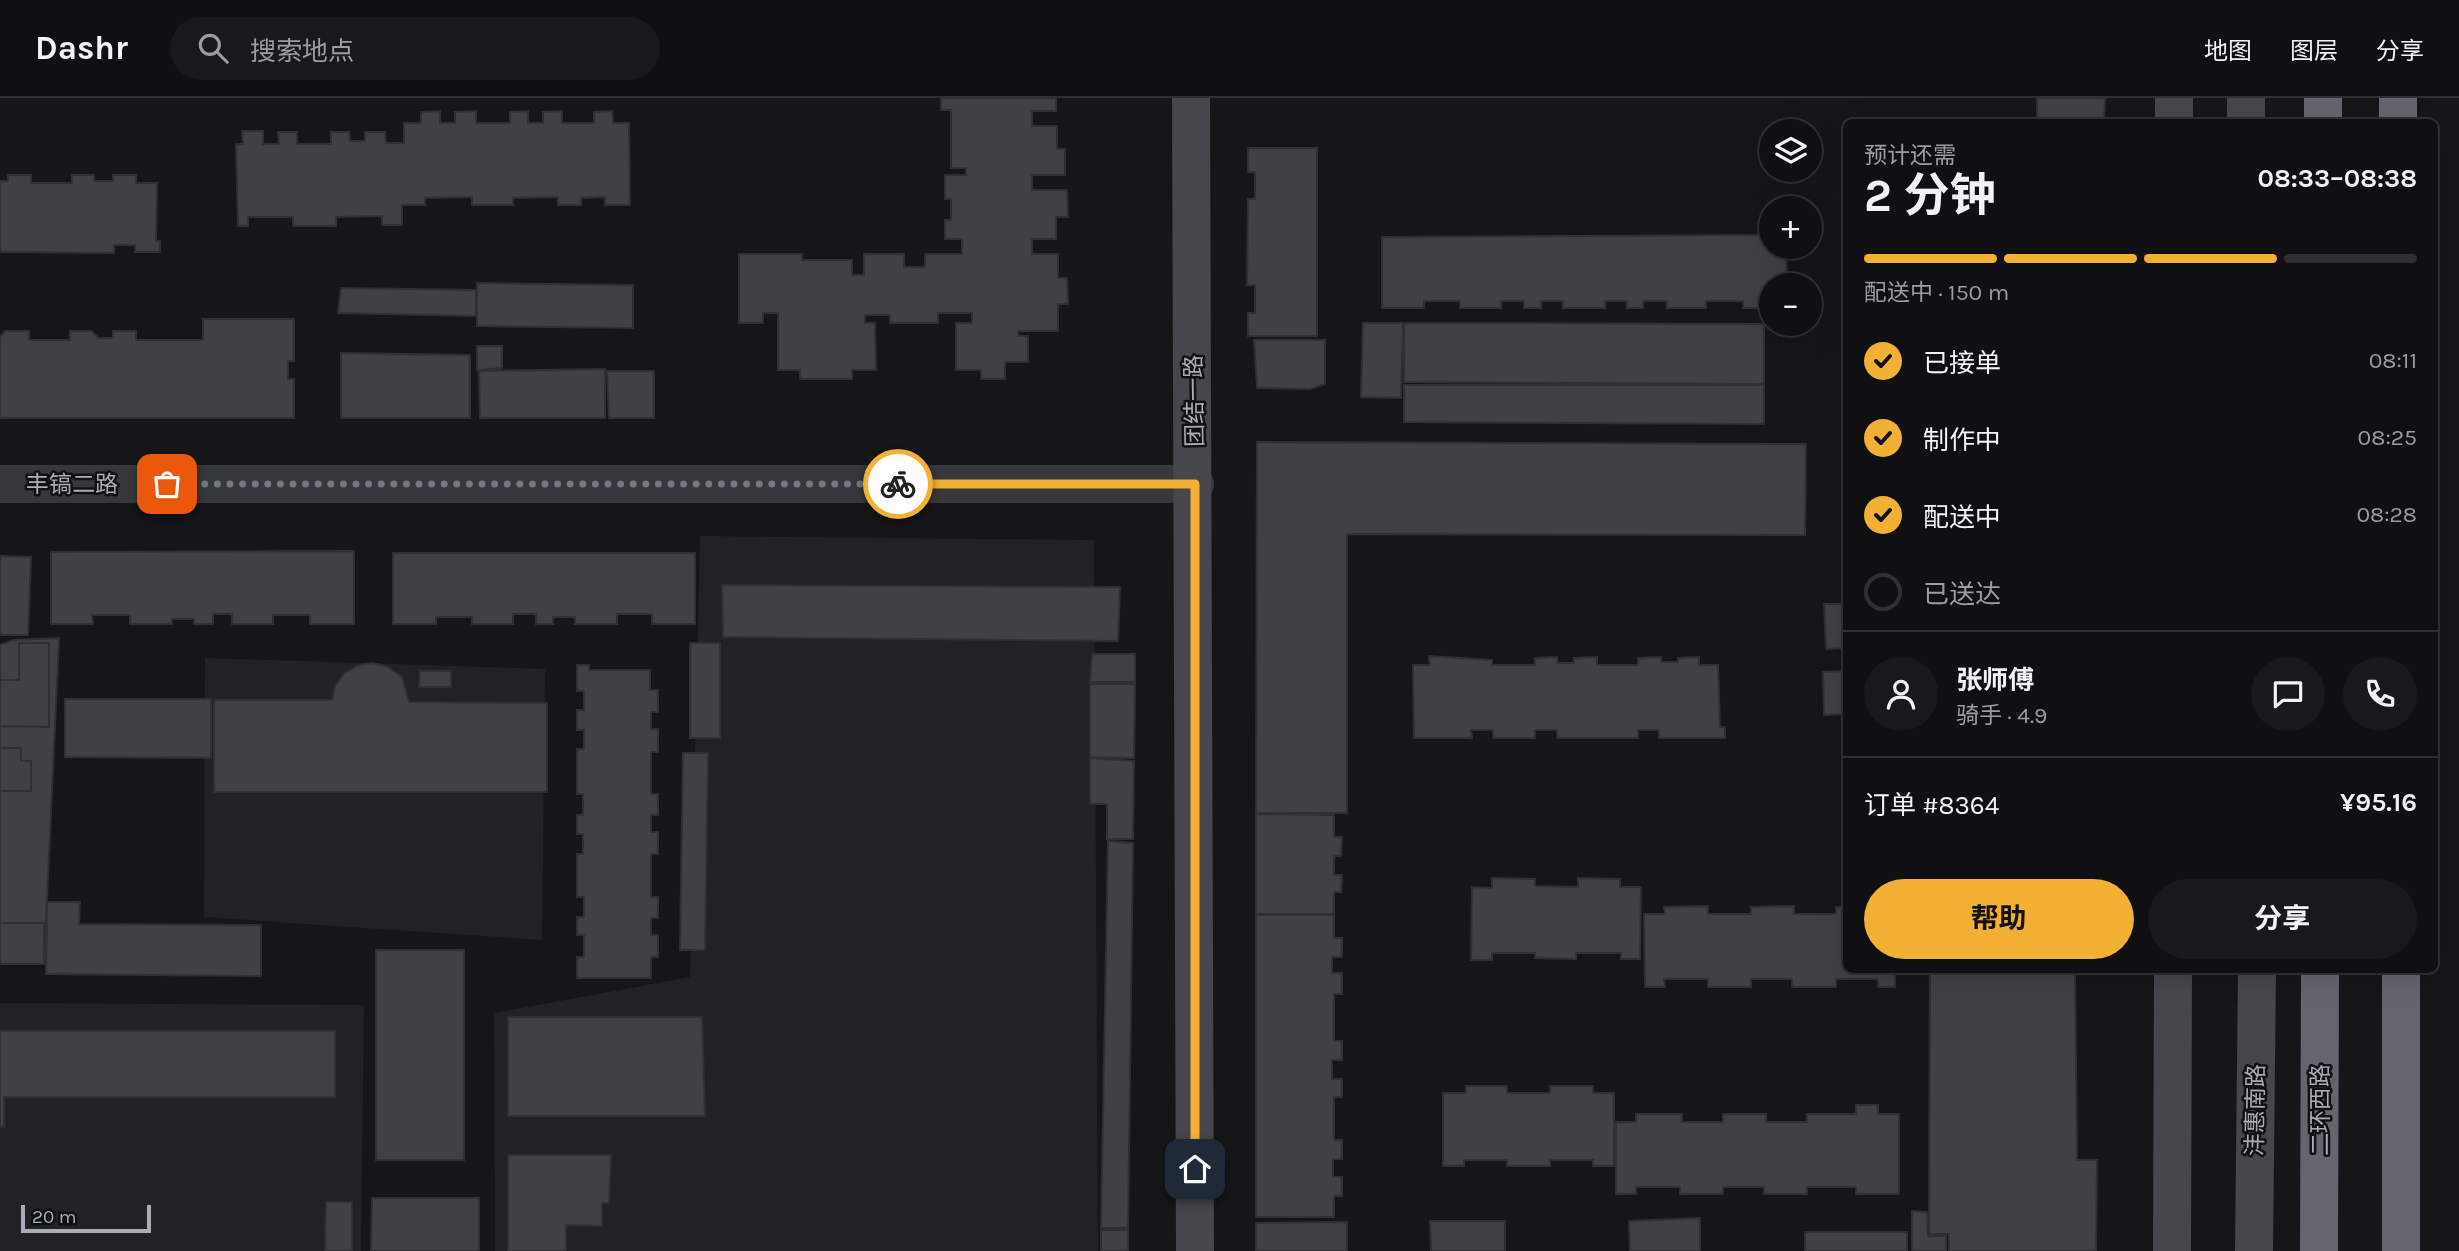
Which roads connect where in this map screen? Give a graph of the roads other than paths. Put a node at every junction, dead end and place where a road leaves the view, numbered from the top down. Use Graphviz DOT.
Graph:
graph roads {
  1 [pos="1191,98"];
  2 [pos="2174,98"];
  3 [pos="2246,98"];
  4 [pos="2323,98"];
  5 [pos="2398,98"];
  6 [pos="2174,119"];
  7 [pos="2246,119"];
  8 [pos="2323,119"];
  9 [pos="2399,119"];
  10 [pos="0,484"];
  11 [pos="1195,484"];
  12 [pos="2173,973"];
  13 [pos="2257,973"];
  14 [pos="2320,973"];
  15 [pos="2401,973"];
  16 [pos="1195,1251"];
  17 [pos="2172,1251"];
  18 [pos="2254,1251"];
  19 [pos="2319,1251"];
  20 [pos="2401,1251"];
  1 -- 11 [label="street, 团结一路"];
  2 -- 6 [label="street"];
  3 -- 7 [label="street"];
  4 -- 8 [label="highway"];
  5 -- 9 [label="highway"];
  10 -- 11 [label="street, 丰镐二路"];
  11 -- 16 [label="street, 团结一路"];
  12 -- 17 [label="street"];
  13 -- 18 [label="street, 沣惠南路"];
  14 -- 19 [label="highway, 二环西路"];
  15 -- 20 [label="highway"];
}
